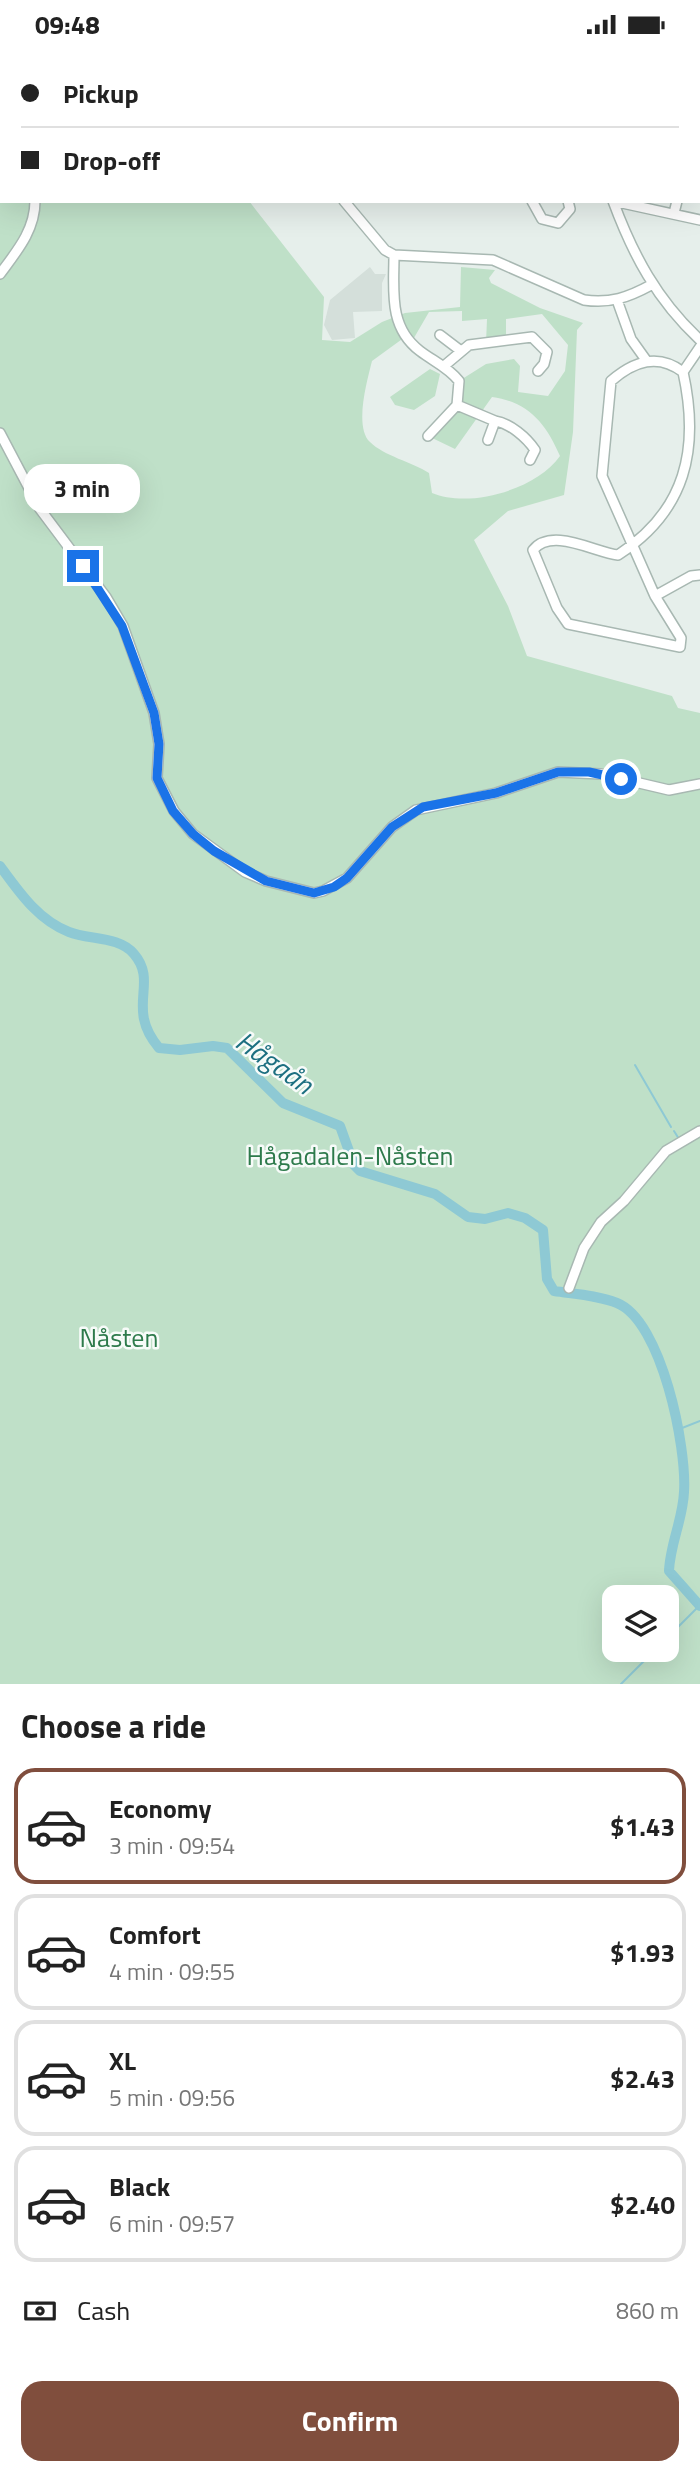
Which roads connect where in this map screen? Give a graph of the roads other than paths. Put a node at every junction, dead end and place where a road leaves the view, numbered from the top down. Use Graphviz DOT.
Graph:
graph roads {
  1 [pos="35,203"];
  2 [pos="346,203"];
  3 [pos="533,203"];
  4 [pos="614,203"];
  5 [pos="623,203"];
  6 [pos="676,203"];
  7 [pos="569,205"];
  8 [pos="674,213"];
  9 [pos="700,221"];
  10 [pos="394,255"];
  11 [pos="0,274"];
  12 [pos="651,285"];
  13 [pos="617,300"];
  14 [pos="440,335"];
  15 [pos="700,340"];
  16 [pos="700,347"];
  17 [pos="461,351"];
  18 [pos="646,361"];
  19 [pos="444,366"];
  20 [pos="538,371"];
  21 [pos="683,372"];
  22 [pos="457,405"];
  23 [pos="495,421"];
  24 [pos="690,425"];
  25 [pos="0,433"];
  26 [pos="700,433"];
  27 [pos="428,436"];
  28 [pos="488,439"];
  29 [pos="530,460"];
  30 [pos="634,545"];
  31 [pos="700,575"];
  32 [pos="655,596"];
  33 [pos="700,784"];
  34 [pos="700,1131"];
  35 [pos="569,1288"];
  1 -- 11 [label="street"];
  2 -- 10 [label="street"];
  3 -- 7 [label="street"];
  4 -- 12 [label="street"];
  5 -- 8 [label="street"];
  6 -- 8 [label="street"];
  8 -- 9 [label="street"];
  10 -- 13 [label="street"];
  10 -- 19 [label="street"];
  12 -- 13 [label="street"];
  12 -- 15 [label="street"];
  13 -- 18 [label="street"];
  14 -- 17 [label="street"];
  16 -- 21 [label="street"];
  17 -- 19 [label="street"];
  17 -- 20 [label="street"];
  18 -- 21 [label="street"];
  18 -- 30 [label="street"];
  19 -- 22 [label="street"];
  21 -- 24 [label="street"];
  22 -- 23 [label="street"];
  22 -- 27 [label="street"];
  23 -- 28 [label="street"];
  23 -- 29 [label="street"];
  24 -- 26 [label="street"];
  24 -- 30 [label="street"];
  25 -- 33 [label="street"];
  30 -- 32 [label="street"];
  30 -- 32 [label="street"];
  31 -- 32 [label="street"];
  34 -- 35 [label="street"];
}
